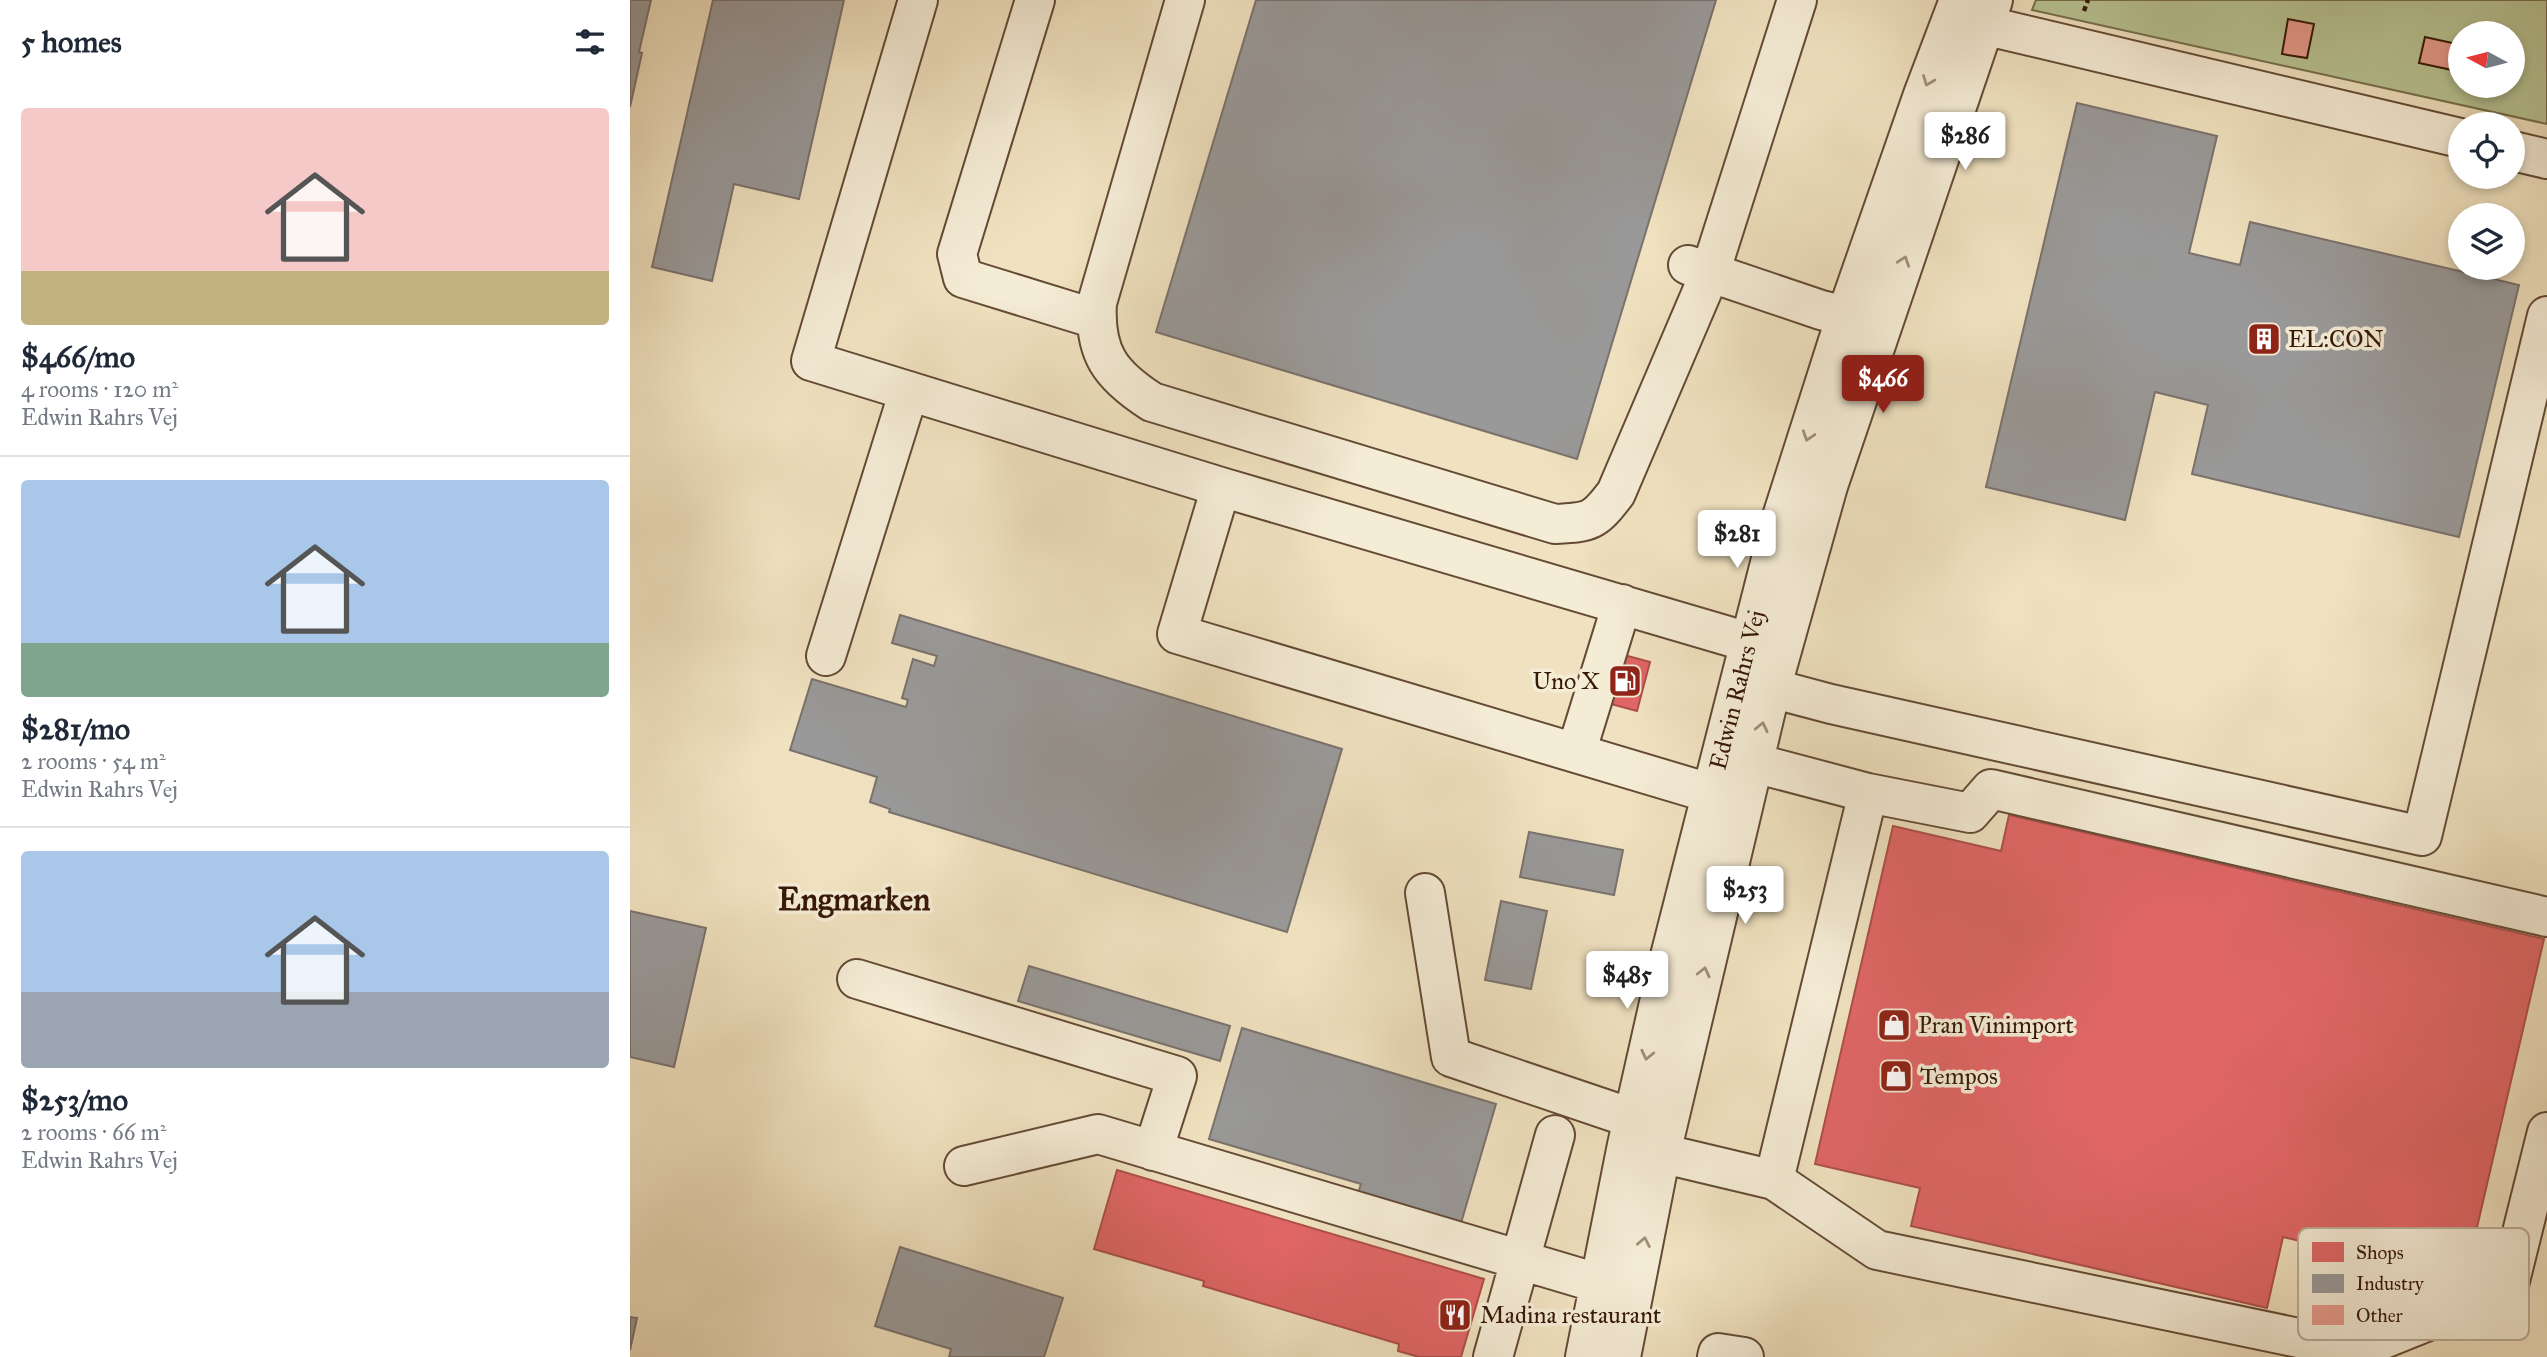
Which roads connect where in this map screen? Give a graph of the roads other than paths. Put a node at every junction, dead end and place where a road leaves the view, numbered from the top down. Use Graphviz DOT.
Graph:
graph roads {
  1 [pos="918,0"];
  2 [pos="1035,0"];
  3 [pos="1185,0"];
  4 [pos="1797,0"];
  5 [pos="1972,11"];
  6 [pos="2448,135"];
  7 [pos="2525,154"];
  8 [pos="2547,159"];
  9 [pos="1699,269"];
  10 [pos="2547,316"];
  11 [pos="1096,319"];
  12 [pos="1864,321"];
  13 [pos="909,391"];
  14 [pos="1221,487"];
  15 [pos="1622,604"];
  16 [pos="1765,647"];
  17 [pos="826,656"];
  18 [pos="1755,684"];
  19 [pos="1576,753"];
  20 [pos="1737,759"];
  21 [pos="1868,793"];
  22 [pos="1727,798"];
  23 [pos="1425,893"];
  24 [pos="2547,917"];
  25 [pos="857,979"];
  26 [pos="2547,1132"];
  27 [pos="1555,1135"];
  28 [pos="1647,1136"];
  29 [pos="1153,1151"];
  30 [pos="964,1166"];
  31 [pos="1774,1180"];
  32 [pos="2523,1228"];
  33 [pos="1521,1260"];
  34 [pos="1616,1288"];
  35 [pos="2298,1338"];
  36 [pos="2308,1340"];
  37 [pos="2381,1340"];
  38 [pos="1598,1356"];
  39 [pos="1493,1357"];
  40 [pos="1717,1357"];
  41 [pos="1744,1357"];
  1 -- 13 [label="street"];
  2 -- 11 [label="street"];
  3 -- 11 [label="street"];
  4 -- 9 [label="street"];
  5 -- 6 [label="street"];
  5 -- 12 [label="street, Edwin Rahrs Vej"];
  7 -- 8 [label="street"];
  9 -- 11 [label="street"];
  9 -- 12 [label="street"];
  10 -- 18 [label="street"];
  12 -- 16 [label="street, Edwin Rahrs Vej"];
  13 -- 14 [label="street"];
  13 -- 17 [label="street"];
  14 -- 15 [label="street"];
  14 -- 19 [label="street"];
  15 -- 16 [label="street"];
  15 -- 19 [label="street"];
  16 -- 18 [label="street, Edwin Rahrs Vej"];
  18 -- 20 [label="street, Edwin Rahrs Vej"];
  19 -- 22 [label="street"];
  20 -- 21 [label="street"];
  20 -- 22 [label="street, Edwin Rahrs Vej"];
  21 -- 24 [label="street"];
  21 -- 31 [label="street"];
  22 -- 28 [label="street, Edwin Rahrs Vej"];
  23 -- 28 [label="street"];
  25 -- 29 [label="street"];
  26 -- 32 [label="street"];
  27 -- 33 [label="street"];
  28 -- 31 [label="street"];
  28 -- 34 [label="street, Edwin Rahrs Vej"];
  29 -- 30 [label="street"];
  29 -- 33 [label="street"];
  31 -- 35 [label="street"];
  33 -- 34 [label="street"];
  33 -- 39 [label="street"];
  34 -- 38 [label="street, Edwin Rahrs Vej"];
  36 -- 37 [label="street"];
  40 -- 41 [label="street"];
}
